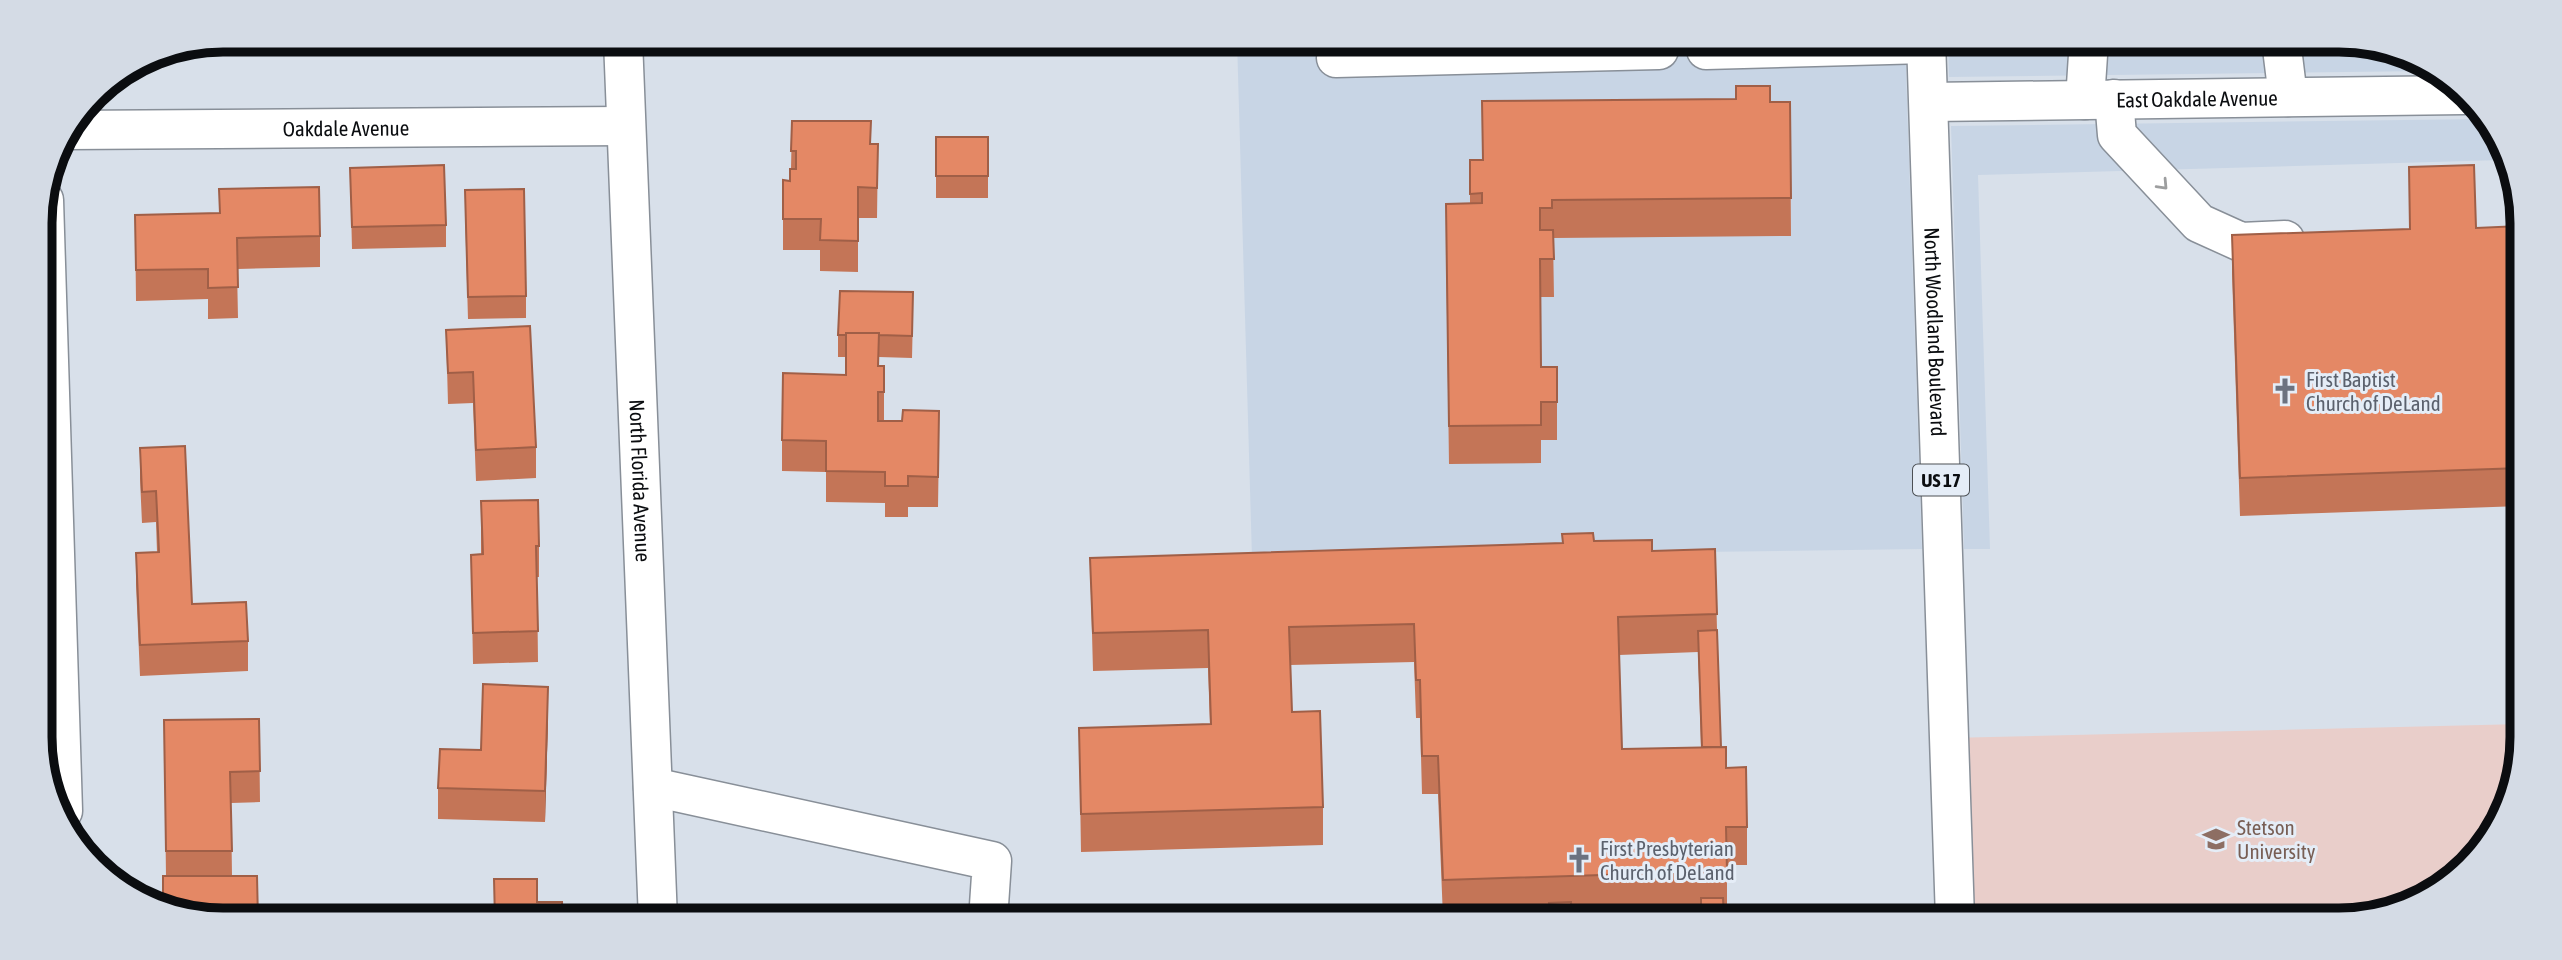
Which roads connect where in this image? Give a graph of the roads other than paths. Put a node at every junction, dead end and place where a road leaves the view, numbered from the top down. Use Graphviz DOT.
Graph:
graph roads {
  1 [pos="1388,52"];
  2 [pos="1927,52"];
  3 [pos="2091,52"];
  4 [pos="2282,52"];
  5 [pos="622,53"];
  6 [pos="1336,58"];
  7 [pos="2451,95"];
  8 [pos="2288,97"];
  9 [pos="2099,99"];
  10 [pos="1929,102"];
  11 [pos="625,126"];
  12 [pos="80,130"];
  13 [pos="2319,239"];
  14 [pos="53,473"];
  15 [pos="653,787"];
  16 [pos="62,792"];
  17 [pos="1955,907"];
  18 [pos="658,908"];
  19 [pos="989,908"];
  1 -- 6 [label="street"];
  2 -- 10 [label="street, North Woodland Boulevard / US 17"];
  3 -- 9 [label="street"];
  4 -- 8 [label="street"];
  5 -- 11 [label="street, North Florida Avenue"];
  7 -- 8 [label="street, East Oakdale Avenue"];
  8 -- 9 [label="street, East Oakdale Avenue"];
  9 -- 10 [label="street, East Oakdale Avenue"];
  9 -- 13 [label="street, one-way"];
  10 -- 17 [label="street, North Woodland Boulevard / US 17"];
  11 -- 12 [label="street, Oakdale Avenue"];
  11 -- 15 [label="street, North Florida Avenue"];
  14 -- 16 [label="street"];
  15 -- 18 [label="street, North Florida Avenue"];
  15 -- 19 [label="street"];
}
